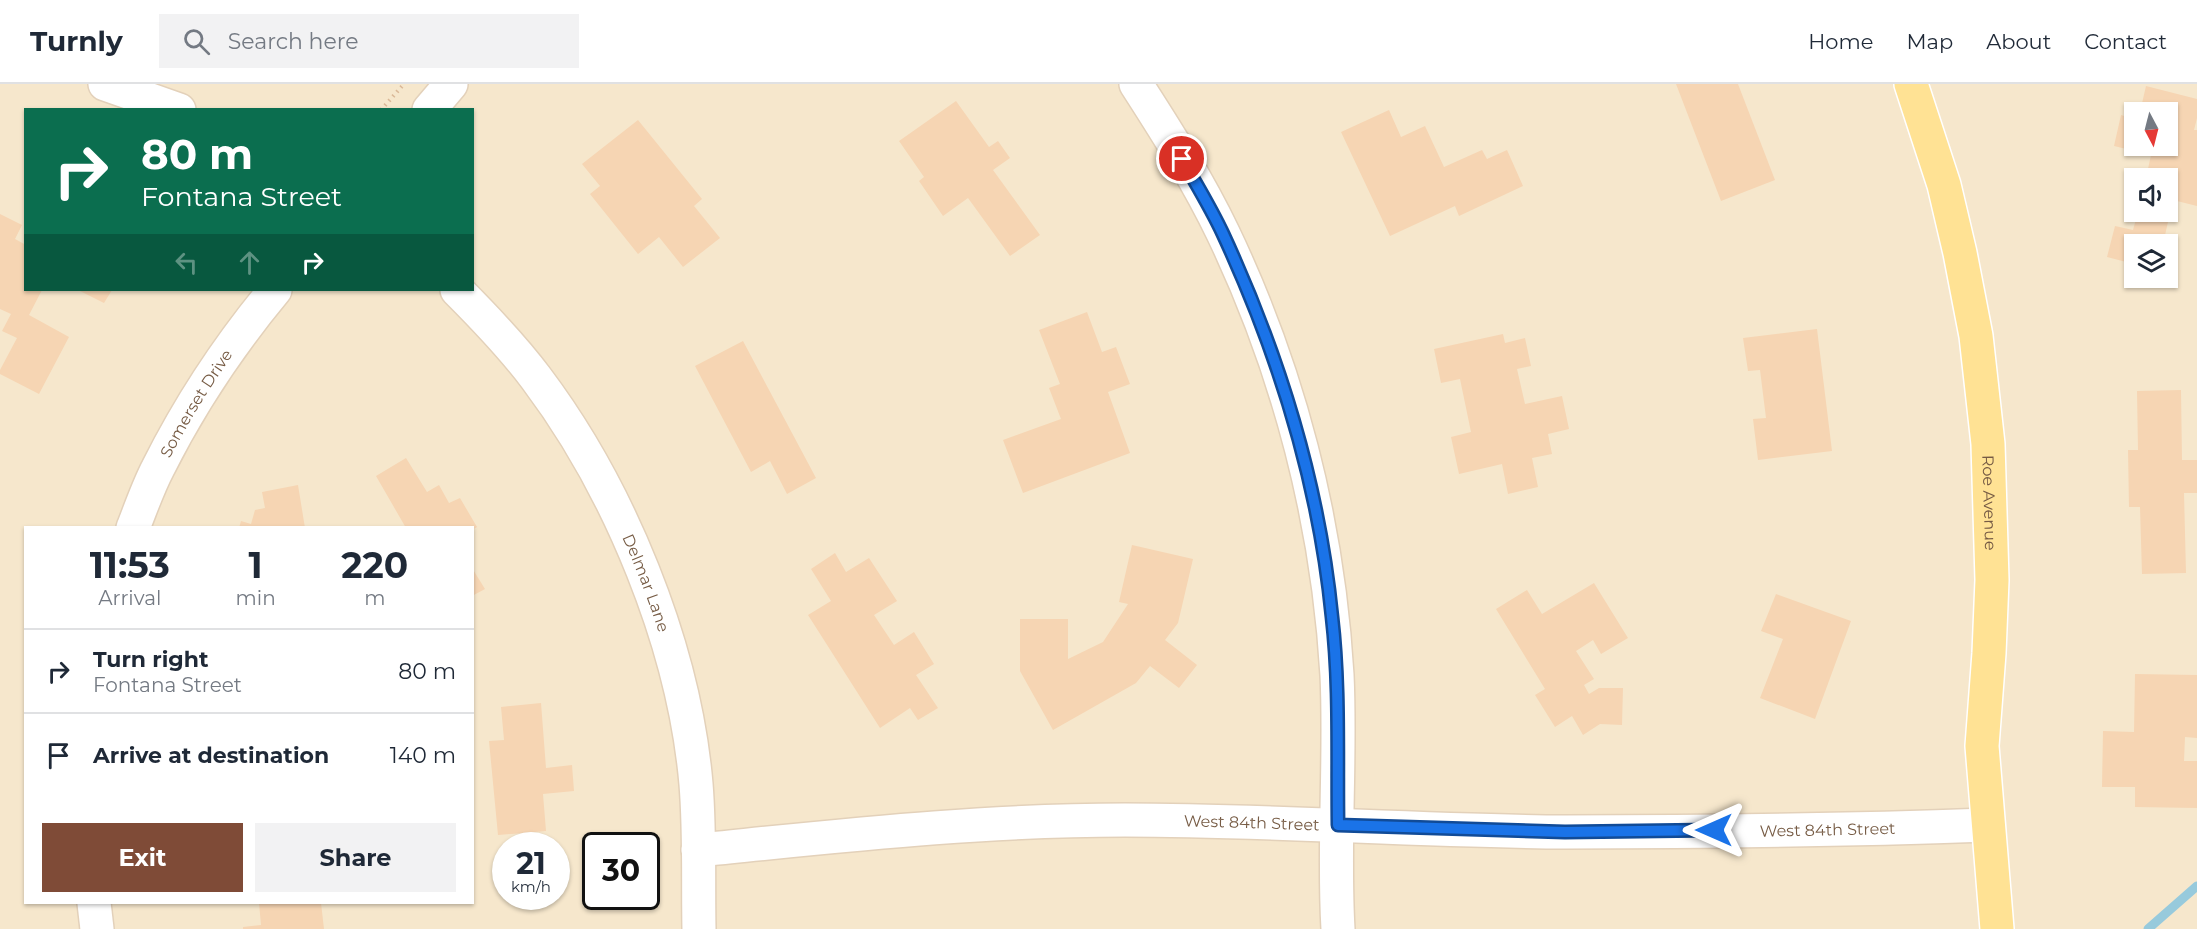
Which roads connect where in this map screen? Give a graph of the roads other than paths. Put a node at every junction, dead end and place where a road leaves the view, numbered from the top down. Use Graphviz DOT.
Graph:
graph roads {
  1 [pos="105,84"];
  2 [pos="451,84"];
  3 [pos="1136,84"];
  4 [pos="1911,84"];
  5 [pos="173,108"];
  6 [pos="431,108"];
  7 [pos="274,291"];
  8 [pos="458,291"];
  9 [pos="134,526"];
  10 [pos="1338,825"];
  11 [pos="1987,825"];
  12 [pos="698,850"];
  13 [pos="94,904"];
  14 [pos="97,929"];
  15 [pos="699,929"];
  16 [pos="1338,929"];
  17 [pos="1997,929"];
  1 -- 5 [label="street"];
  2 -- 6 [label="street"];
  3 -- 10 [label="street"];
  4 -- 11 [label="main road, Roe Avenue"];
  7 -- 9 [label="street, Somerset Drive"];
  8 -- 12 [label="street, Delmar Lane"];
  10 -- 11 [label="street, West 84th Street"];
  10 -- 12 [label="street, West 84th Street"];
  10 -- 16 [label="street"];
  11 -- 17 [label="main road, Roe Avenue"];
  12 -- 15 [label="street, Delmar Lane"];
  13 -- 14 [label="street"];
}
